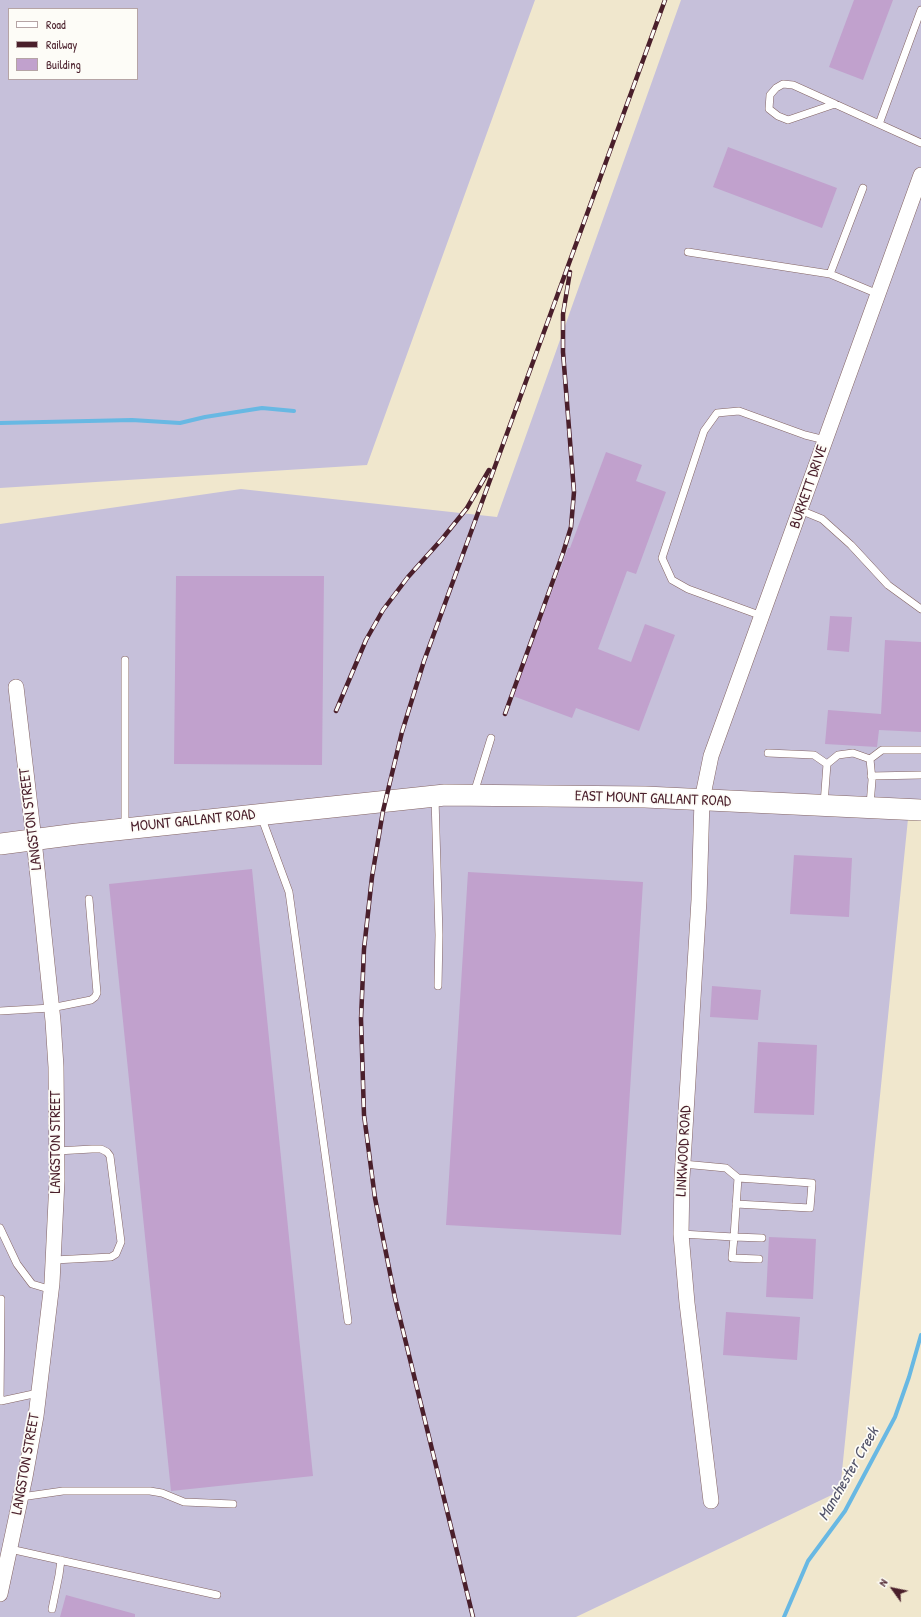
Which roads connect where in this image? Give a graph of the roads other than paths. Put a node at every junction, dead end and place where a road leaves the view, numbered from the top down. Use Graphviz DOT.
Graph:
graph roads {
  1 [pos="921,10"];
  2 [pos="835,104"];
  3 [pos="879,124"];
  4 [pos="921,143"];
  5 [pos="921,175"];
  6 [pos="863,188"];
  7 [pos="688,252"];
  8 [pos="830,274"];
  9 [pos="878,294"];
  10 [pos="825,440"];
  11 [pos="800,510"];
  12 [pos="921,609"];
  13 [pos="762,616"];
  14 [pos="125,660"];
  15 [pos="16,687"];
  16 [pos="491,738"];
  17 [pos="921,750"];
  18 [pos="768,753"];
  19 [pos="870,759"];
  20 [pos="827,764"];
  21 [pos="921,775"];
  22 [pos="871,776"];
  23 [pos="473,795"];
  24 [pos="435,796"];
  25 [pos="386,800"];
  26 [pos="702,800"];
  27 [pos="824,806"];
  28 [pos="870,808"];
  29 [pos="921,810"];
  30 [pos="260,814"];
  31 [pos="125,828"];
  32 [pos="34,840"];
  33 [pos="0,844"];
  34 [pos="89,899"];
  35 [pos="438,986"];
  36 [pos="51,1008"];
  37 [pos="0,1011"];
  38 [pos="57,1152"];
  39 [pos="682,1164"];
  40 [pos="738,1178"];
  41 [pos="736,1204"];
  42 [pos="0,1228"];
  43 [pos="681,1234"];
  44 [pos="734,1237"];
  45 [pos="762,1238"];
  46 [pos="759,1259"];
  47 [pos="54,1260"];
  48 [pos="52,1290"];
  49 [pos="1,1299"];
  50 [pos="348,1321"];
  51 [pos="38,1393"];
  52 [pos="0,1401"];
  53 [pos="21,1497"];
  54 [pos="711,1501"];
  55 [pos="233,1504"];
  56 [pos="10,1549"];
  57 [pos="61,1560"];
  58 [pos="0,1594"];
  59 [pos="217,1595"];
  60 [pos="52,1609"];
  1 -- 3 [label="lane"];
  2 -- 2 [label="lane"];
  2 -- 3 [label="lane"];
  3 -- 4 [label="lane"];
  5 -- 9 [label="street, BURKETT DRIVE"];
  6 -- 8 [label="lane"];
  7 -- 8 [label="lane"];
  8 -- 9 [label="lane"];
  9 -- 10 [label="street, BURKETT DRIVE"];
  10 -- 11 [label="street, BURKETT DRIVE"];
  10 -- 13 [label="lane"];
  11 -- 12 [label="lane"];
  11 -- 13 [label="street, BURKETT DRIVE"];
  13 -- 26 [label="street, BURKETT DRIVE"];
  14 -- 31 [label="lane"];
  15 -- 32 [label="street, LANGSTON STREET"];
  16 -- 23 [label="lane"];
  17 -- 19 [label="lane"];
  18 -- 20 [label="lane"];
  19 -- 20 [label="lane"];
  19 -- 22 [label="lane"];
  20 -- 27 [label="lane"];
  21 -- 22 [label="lane"];
  22 -- 28 [label="lane"];
  23 -- 24 [label="street, EAST MOUNT GALLANT ROAD"];
  23 -- 26 [label="street, EAST MOUNT GALLANT ROAD"];
  24 -- 25 [label="street, EAST MOUNT GALLANT ROAD"];
  24 -- 35 [label="lane"];
  25 -- 30 [label="street, MOUNT GALLANT ROAD"];
  26 -- 27 [label="street, EAST MOUNT GALLANT ROAD"];
  26 -- 39 [label="street, LINKWOOD ROAD"];
  27 -- 28 [label="street, EAST MOUNT GALLANT ROAD"];
  28 -- 29 [label="street, EAST MOUNT GALLANT ROAD"];
  30 -- 31 [label="street, MOUNT GALLANT ROAD"];
  30 -- 50 [label="lane"];
  31 -- 32 [label="street, MOUNT GALLANT ROAD"];
  32 -- 33 [label="street, MOUNT GALLANT ROAD"];
  32 -- 36 [label="street, LANGSTON STREET"];
  34 -- 36 [label="lane"];
  36 -- 37 [label="lane"];
  36 -- 38 [label="street, LANGSTON STREET"];
  38 -- 47 [label="street, LANGSTON STREET"];
  38 -- 47 [label="lane"];
  39 -- 40 [label="lane"];
  39 -- 43 [label="street, LINKWOOD ROAD"];
  40 -- 41 [label="lane"];
  40 -- 41 [label="lane"];
  41 -- 44 [label="lane"];
  42 -- 48 [label="lane"];
  43 -- 44 [label="lane"];
  43 -- 54 [label="street, LINKWOOD ROAD"];
  44 -- 45 [label="lane"];
  44 -- 46 [label="lane"];
  47 -- 48 [label="street, LANGSTON STREET"];
  48 -- 51 [label="street, LANGSTON STREET"];
  49 -- 52 [label="lane"];
  51 -- 52 [label="lane"];
  51 -- 53 [label="street, LANGSTON STREET"];
  53 -- 55 [label="lane"];
  53 -- 56 [label="street, LANGSTON STREET"];
  56 -- 57 [label="lane"];
  56 -- 58 [label="street, LANGSTON STREET"];
  57 -- 59 [label="lane"];
  57 -- 60 [label="lane"];
}
